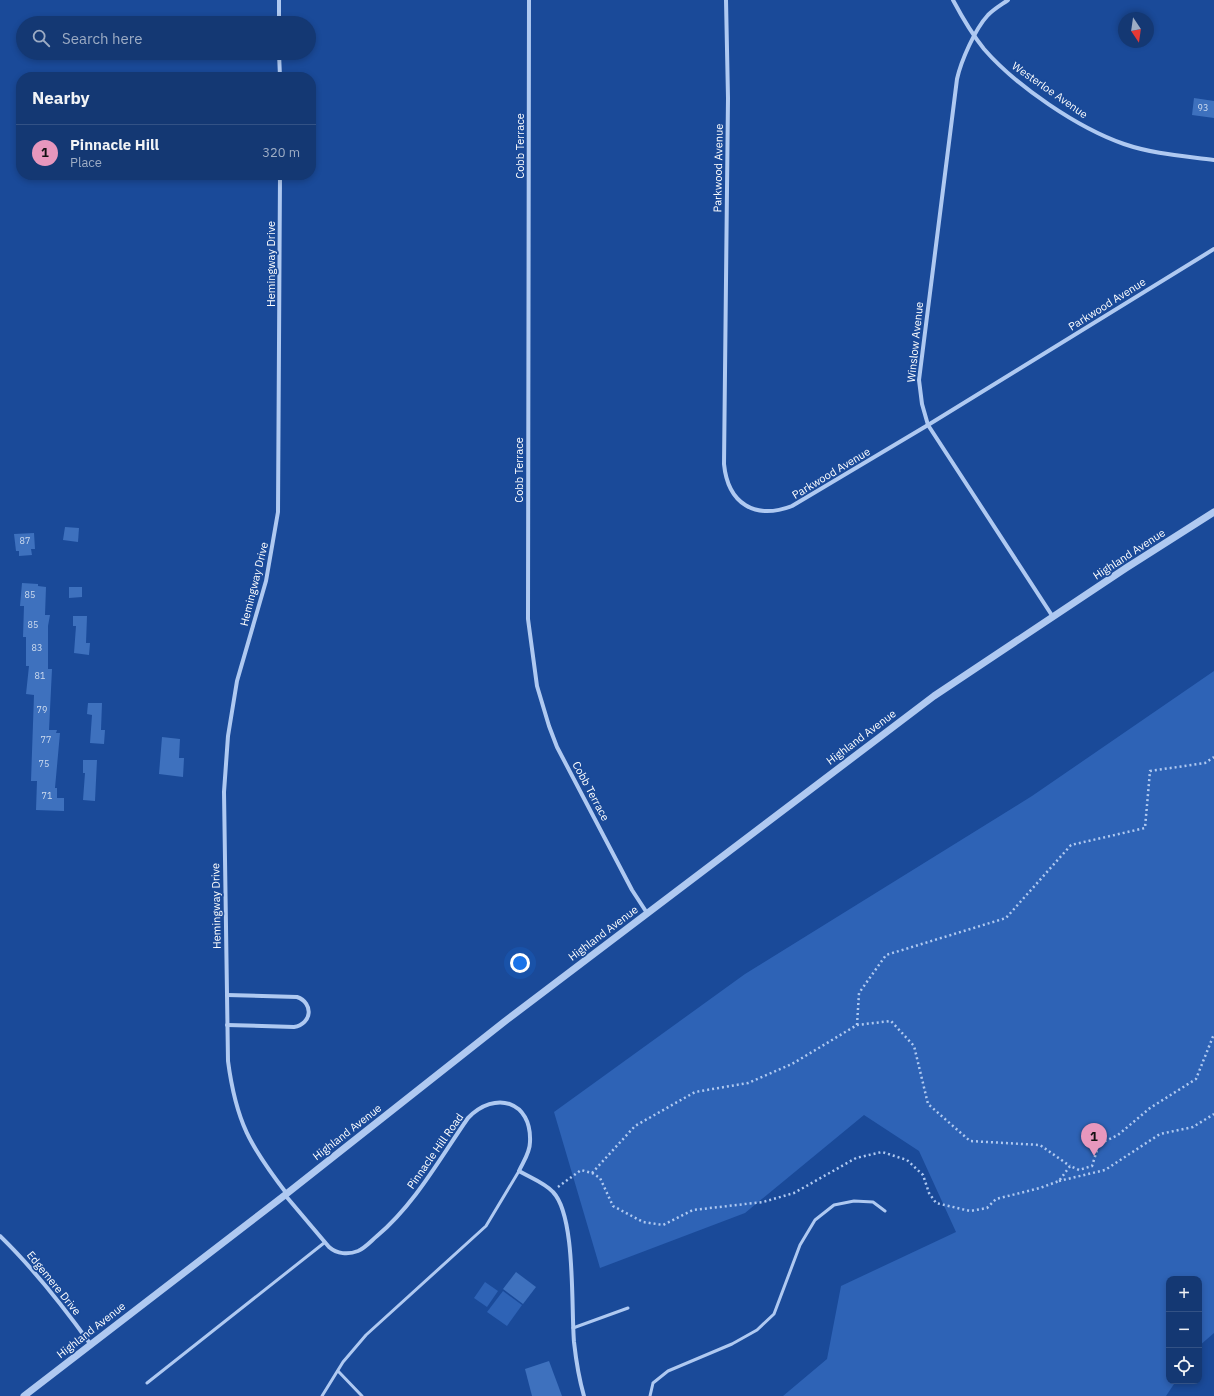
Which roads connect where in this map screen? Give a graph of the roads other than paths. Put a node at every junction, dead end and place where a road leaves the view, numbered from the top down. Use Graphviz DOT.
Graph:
graph roads {
  1 [pos="279,0"];
  2 [pos="529,0"];
  3 [pos="726,0"];
  4 [pos="953,0"];
  5 [pos="1008,0"];
  6 [pos="279,16"];
  7 [pos="975,36"];
  8 [pos="279,60"];
  9 [pos="280,72"];
  10 [pos="1214,160"];
  11 [pos="280,180"];
  12 [pos="1214,249"];
  13 [pos="928,425"];
  14 [pos="1214,512"];
  15 [pos="1053,617"];
  16 [pos="647,913"];
  17 [pos="227,996"];
  18 [pos="227,1025"];
  19 [pos="519,1171"];
  20 [pos="286,1194"];
  21 [pos="885,1211"];
  22 [pos="0,1236"];
  23 [pos="324,1242"];
  24 [pos="628,1308"];
  25 [pos="574,1328"];
  26 [pos="91,1345"];
  27 [pos="338,1371"];
  28 [pos="147,1384"];
  29 [pos="24,1396"];
  30 [pos="322,1396"];
  31 [pos="362,1396"];
  32 [pos="584,1396"];
  33 [pos="650,1396"];
  1 -- 6 [label="street"];
  2 -- 16 [label="street, Cobb Terrace"];
  3 -- 13 [label="street, Parkwood Avenue"];
  4 -- 7 [label="street, Westerloe Avenue"];
  5 -- 7 [label="street, Winslow Avenue"];
  7 -- 10 [label="street, Westerloe Avenue"];
  7 -- 13 [label="street, Winslow Avenue"];
  8 -- 9 [label="street"];
  11 -- 17 [label="street, Hemingway Drive"];
  12 -- 13 [label="street, Parkwood Avenue"];
  13 -- 15 [label="street, Winslow Avenue"];
  14 -- 15 [label="street, Highland Avenue"];
  15 -- 16 [label="street, Highland Avenue"];
  16 -- 20 [label="street, Highland Avenue"];
  17 -- 18 [label="street, Hemingway Drive"];
  17 -- 18 [label="street"];
  18 -- 20 [label="street, Hemingway Drive"];
  19 -- 23 [label="street, Pinnacle Hill Road"];
  19 -- 25 [label="street"];
  19 -- 27 [label="lane"];
  20 -- 23 [label="street, Pinnacle Hill Road"];
  20 -- 26 [label="street, Highland Avenue"];
  21 -- 33 [label="lane"];
  22 -- 26 [label="street, Edgemere Drive"];
  23 -- 28 [label="lane"];
  24 -- 25 [label="lane"];
  25 -- 32 [label="street"];
  26 -- 29 [label="street, Highland Avenue"];
  27 -- 30 [label="lane"];
  27 -- 31 [label="lane"];
}
